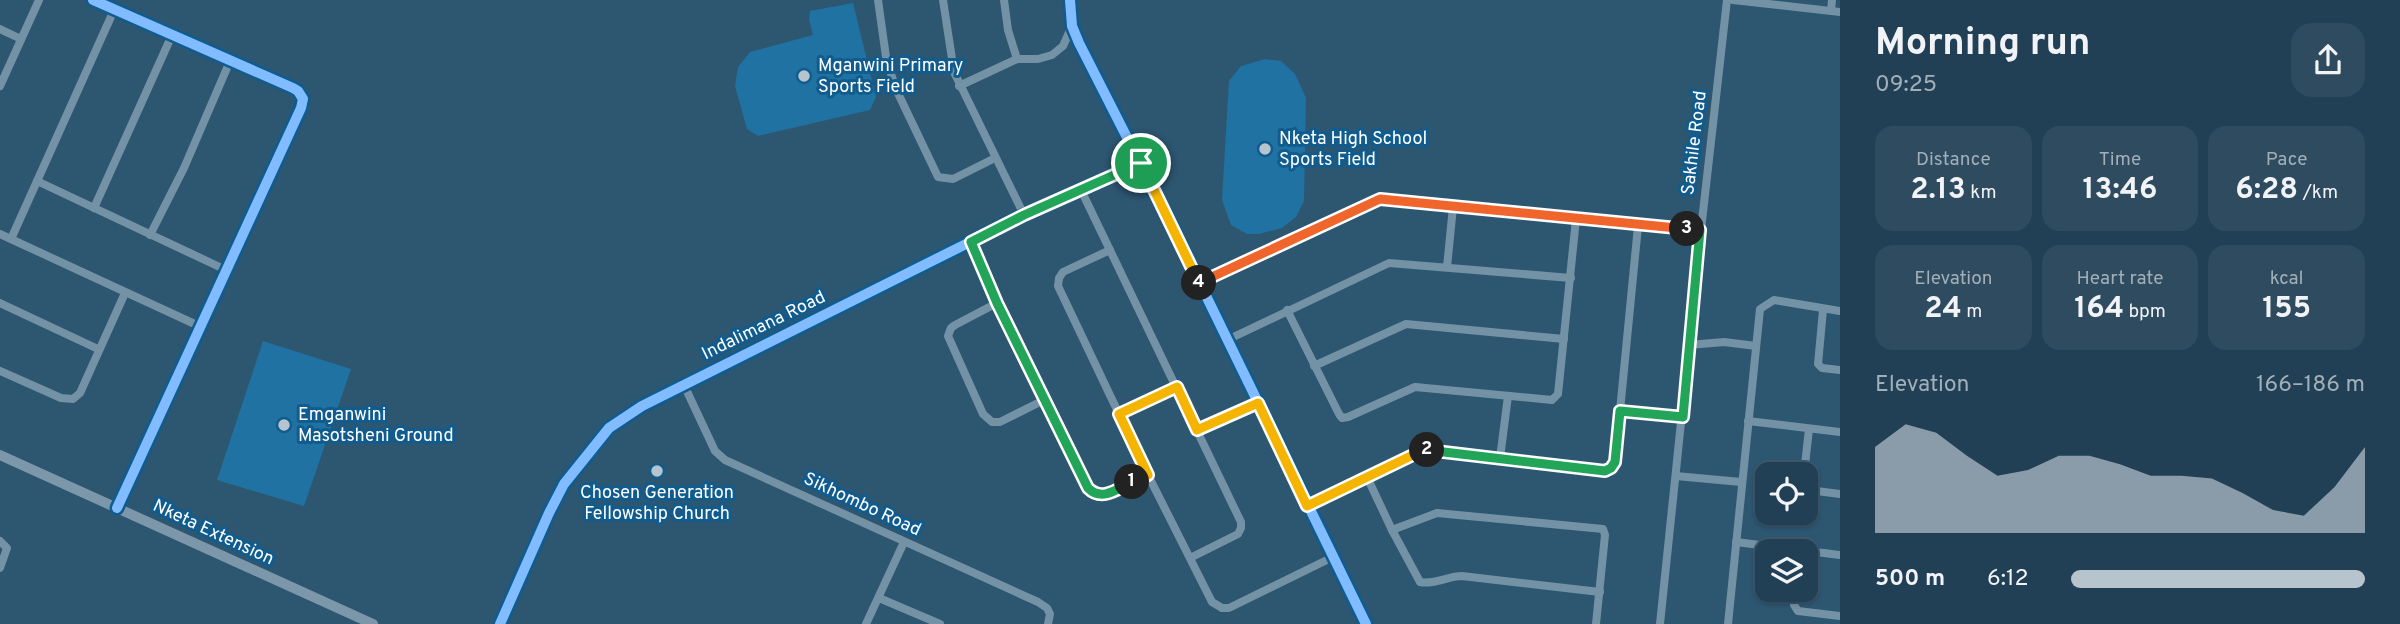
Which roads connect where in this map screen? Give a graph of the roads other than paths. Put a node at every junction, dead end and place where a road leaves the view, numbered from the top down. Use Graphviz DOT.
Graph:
graph roads {
  1 [pos="39,0"];
  2 [pos="93,0"];
  3 [pos="878,0"];
  4 [pos="943,0"];
  5 [pos="1004,0"];
  6 [pos="1070,0"];
  7 [pos="1727,0"];
  8 [pos="1733,0"];
  9 [pos="1832,0"];
  10 [pos="1780,3"];
  11 [pos="114,10"];
  12 [pos="1836,12"];
  13 [pos="1072,26"];
  14 [pos="0,29"];
  15 [pos="172,35"];
  16 [pos="21,39"];
  17 [pos="1017,59"];
  18 [pos="230,61"];
  19 [pos="0,86"];
  20 [pos="960,86"];
  21 [pos="995,158"];
  22 [pos="1141,163"];
  23 [pos="37,181"];
  24 [pos="1081,190"];
  25 [pos="1453,207"];
  26 [pos="94,208"];
  27 [pos="1024,215"];
  28 [pos="1576,219"];
  29 [pos="1639,226"];
  30 [pos="1700,230"];
  31 [pos="0,234"];
  32 [pos="150,235"];
  33 [pos="11,239"];
  34 [pos="971,242"];
  35 [pos="1110,250"];
  36 [pos="1447,267"];
  37 [pos="226,270"];
  38 [pos="1570,278"];
  39 [pos="1200,284"];
  40 [pos="125,293"];
  41 [pos="0,303"];
  42 [pos="997,303"];
  43 [pos="1287,310"];
  44 [pos="1823,310"];
  45 [pos="1840,311"];
  46 [pos="199,326"];
  47 [pos="1564,339"];
  48 [pos="1227,340"];
  49 [pos="1689,345"];
  50 [pos="1756,346"];
  51 [pos="98,349"];
  52 [pos="1314,366"];
  53 [pos="0,370"];
  54 [pos="1840,370"];
  55 [pos="684,385"];
  56 [pos="1177,387"];
  57 [pos="1508,396"];
  58 [pos="1044,400"];
  59 [pos="1258,403"];
  60 [pos="1620,411"];
  61 [pos="1119,414"];
  62 [pos="1683,417"];
  63 [pos="1748,421"];
  64 [pos="1809,429"];
  65 [pos="1197,430"];
  66 [pos="1840,432"];
  67 [pos="0,455"];
  68 [pos="1500,458"];
  69 [pos="1805,462"];
  70 [pos="1148,475"];
  71 [pos="1676,475"];
  72 [pos="1367,477"];
  73 [pos="1741,482"];
  74 [pos="1818,491"];
  75 [pos="1840,494"];
  76 [pos="1307,506"];
  77 [pos="117,508"];
  78 [pos="1392,530"];
  79 [pos="0,541"];
  80 [pos="904,542"];
  81 [pos="1736,542"];
  82 [pos="1755,545"];
  83 [pos="1818,553"];
  84 [pos="1840,555"];
  85 [pos="1333,557"];
  86 [pos="1190,558"];
  87 [pos="0,568"];
  88 [pos="1600,592"];
  89 [pos="879,598"];
  90 [pos="1794,602"];
  91 [pos="1840,616"];
  92 [pos="373,624"];
  93 [pos="500,624"];
  94 [pos="866,624"];
  95 [pos="940,624"];
  96 [pos="1048,624"];
  97 [pos="1366,624"];
  98 [pos="1596,624"];
  99 [pos="1661,624"];
  100 [pos="1728,624"];
  1 -- 16 [label="street"];
  2 -- 11 [label="street"];
  3 -- 21 [label="street"];
  4 -- 20 [label="street"];
  5 -- 17 [label="street"];
  6 -- 13 [label="street"];
  7 -- 30 [label="street, Sakhile Road"];
  8 -- 10 [label="street"];
  9 -- 12 [label="street"];
  10 -- 12 [label="street"];
  11 -- 15 [label="street"];
  11 -- 23 [label="street"];
  13 -- 17 [label="street"];
  13 -- 22 [label="street"];
  14 -- 16 [label="street"];
  15 -- 18 [label="street"];
  15 -- 26 [label="street"];
  16 -- 19 [label="street"];
  17 -- 20 [label="street"];
  18 -- 32 [label="street"];
  18 -- 37 [label="street"];
  20 -- 21 [label="street"];
  21 -- 27 [label="street"];
  22 -- 24 [label="street, Indalimana Road"];
  22 -- 39 [label="street"];
  23 -- 26 [label="street"];
  23 -- 33 [label="street"];
  24 -- 27 [label="street, Indalimana Road"];
  24 -- 35 [label="street"];
  25 -- 28 [label="street"];
  25 -- 36 [label="street"];
  25 -- 39 [label="street"];
  26 -- 32 [label="street"];
  27 -- 34 [label="street, Indalimana Road"];
  28 -- 29 [label="street"];
  28 -- 38 [label="street"];
  29 -- 30 [label="street"];
  29 -- 60 [label="street"];
  30 -- 49 [label="street, Sakhile Road"];
  31 -- 33 [label="street"];
  32 -- 37 [label="street"];
  33 -- 40 [label="street"];
  34 -- 42 [label="street"];
  34 -- 55 [label="street, Indalimana Road"];
  35 -- 56 [label="street"];
  35 -- 61 [label="street"];
  36 -- 38 [label="street"];
  36 -- 43 [label="street"];
  37 -- 46 [label="street"];
  38 -- 47 [label="street"];
  39 -- 48 [label="street"];
  40 -- 46 [label="street"];
  40 -- 51 [label="street"];
  41 -- 51 [label="street"];
  42 -- 58 [label="street"];
  42 -- 58 [label="street"];
  43 -- 48 [label="street"];
  43 -- 52 [label="street"];
  44 -- 45 [label="street"];
  44 -- 50 [label="street"];
  44 -- 54 [label="street"];
  46 -- 77 [label="street"];
  47 -- 52 [label="street"];
  47 -- 57 [label="street"];
  48 -- 59 [label="street"];
  49 -- 50 [label="street"];
  49 -- 62 [label="street, Sakhile Road"];
  50 -- 63 [label="street"];
  51 -- 53 [label="street"];
  52 -- 57 [label="street"];
  55 -- 80 [label="street, Sikhombo Road"];
  55 -- 93 [label="street, Indalimana Road"];
  56 -- 61 [label="street"];
  56 -- 65 [label="street"];
  57 -- 68 [label="street"];
  58 -- 70 [label="street"];
  59 -- 65 [label="street"];
  59 -- 76 [label="street"];
  60 -- 62 [label="street"];
  60 -- 68 [label="street"];
  61 -- 70 [label="street"];
  62 -- 71 [label="street, Sakhile Road"];
  63 -- 64 [label="street"];
  63 -- 73 [label="street"];
  64 -- 66 [label="street"];
  64 -- 69 [label="street"];
  65 -- 86 [label="street"];
  67 -- 77 [label="street, Nketa Extension"];
  68 -- 72 [label="street"];
  70 -- 86 [label="street"];
  71 -- 73 [label="street"];
  71 -- 99 [label="street, Sakhile Road"];
  72 -- 76 [label="street"];
  72 -- 78 [label="street"];
  73 -- 81 [label="street"];
  74 -- 75 [label="street"];
  76 -- 85 [label="street"];
  77 -- 92 [label="street, Nketa Extension"];
  78 -- 88 [label="street"];
  78 -- 88 [label="street"];
  79 -- 87 [label="street"];
  80 -- 89 [label="street"];
  80 -- 96 [label="street, Sikhombo Road"];
  81 -- 82 [label="street"];
  81 -- 100 [label="street"];
  83 -- 84 [label="street"];
  85 -- 86 [label="street"];
  85 -- 97 [label="street"];
  88 -- 98 [label="street"];
  89 -- 94 [label="street"];
  89 -- 95 [label="street"];
  90 -- 91 [label="street"];
}
